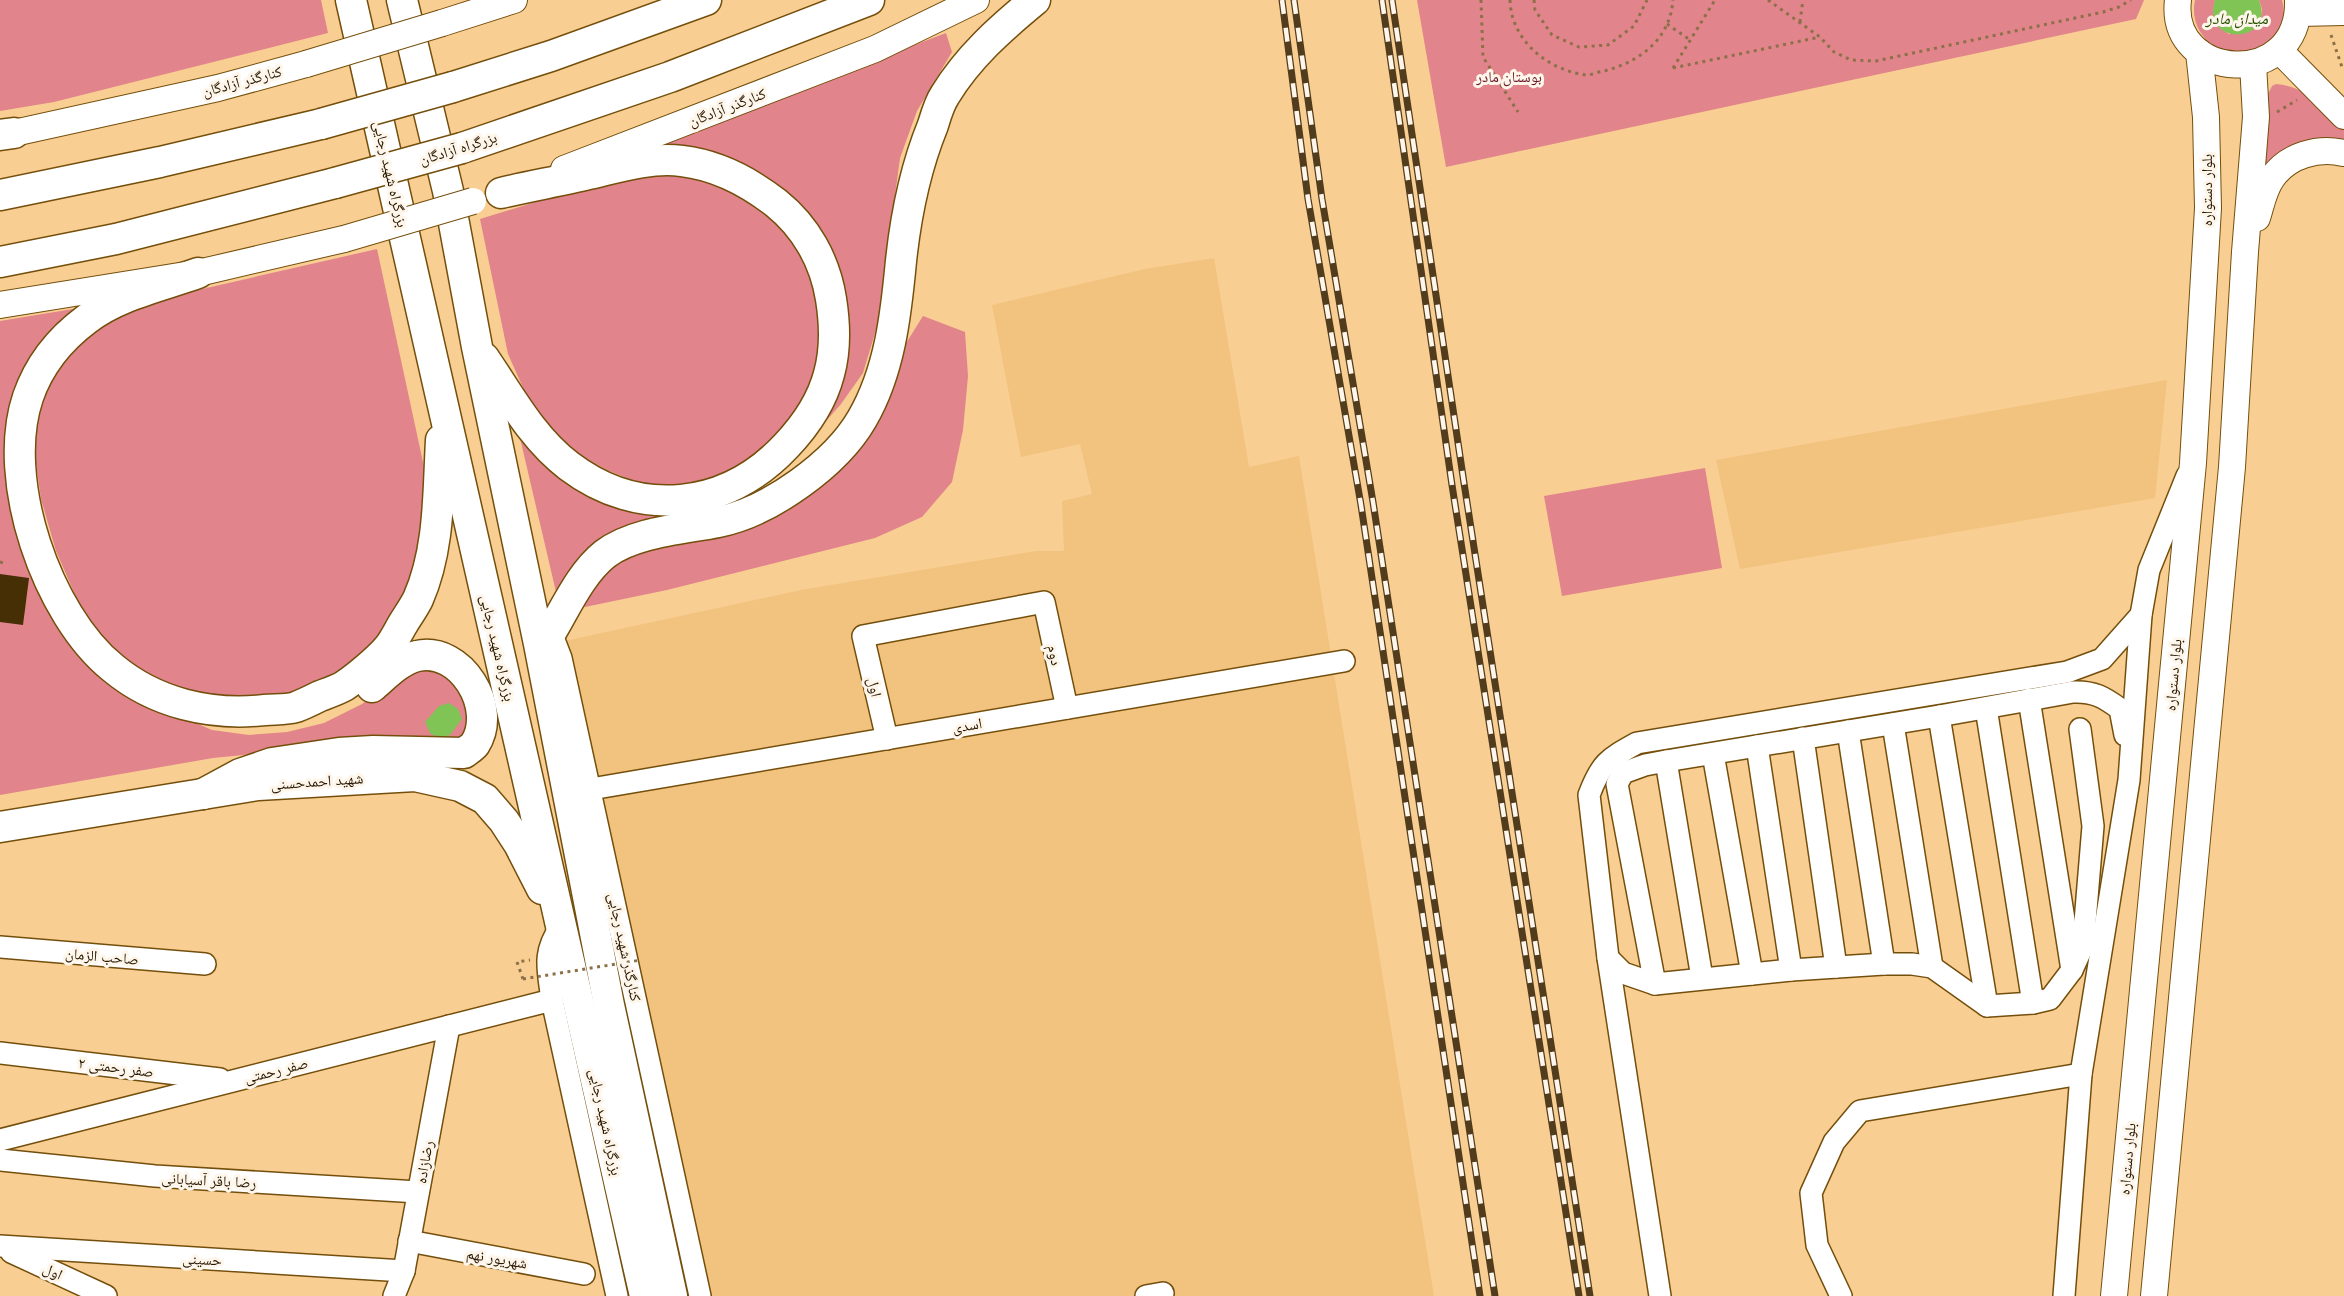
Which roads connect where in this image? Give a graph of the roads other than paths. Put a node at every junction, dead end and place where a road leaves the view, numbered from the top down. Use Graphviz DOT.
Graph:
graph roads {
  1 [pos="402,0"];
  2 [pos="514,0"];
  3 [pos="658,0"];
  4 [pos="706,0"];
  5 [pos="869,0"];
  6 [pos="976,0"];
  7 [pos="1035,0"];
  8 [pos="2178,0"];
  9 [pos="351,1"];
  10 [pos="2298,6"];
  11 [pos="2337,22"];
  12 [pos="581,45"];
  13 [pos="2279,50"];
  14 [pos="2199,52"];
  15 [pos="2253,64"];
  16 [pos="2344,116"];
  17 [pos="5,134"];
  18 [pos="2344,153"];
  19 [pos="0,195"];
  20 [pos="487,197"];
  21 [pos="2245,252"];
  22 [pos="0,262"];
  23 [pos="198,273"];
  24 [pos="0,305"];
  25 [pos="477,347"];
  26 [pos="443,404"];
  27 [pos="2193,463"];
  28 [pos="1044,602"];
  29 [pos="531,606"];
  30 [pos="2140,615"];
  31 [pos="551,632"];
  32 [pos="1344,661"];
  33 [pos="2029,699"];
  34 [pos="1067,708"];
  35 [pos="1986,708"];
  36 [pos="200,709"];
  37 [pos="1940,716"];
  38 [pos="1893,724"];
  39 [pos="2080,729"];
  40 [pos="1848,731"];
  41 [pos="1803,738"];
  42 [pos="887,739"];
  43 [pos="1758,746"];
  44 [pos="1713,754"];
  45 [pos="1666,761"];
  46 [pos="2129,780"];
  47 [pos="591,789"];
  48 [pos="203,794"];
  49 [pos="0,828"];
  50 [pos="561,926"];
  51 [pos="0,947"];
  52 [pos="1608,958"];
  53 [pos="205,964"];
  54 [pos="1884,964"];
  55 [pos="1836,967"];
  56 [pos="1932,967"];
  57 [pos="1791,970"];
  58 [pos="2072,970"];
  59 [pos="1752,974"];
  60 [pos="1702,978"];
  61 [pos="1655,984"];
  62 [pos="552,1000"];
  63 [pos="2033,1003"];
  64 [pos="1987,1006"];
  65 [pos="449,1026"];
  66 [pos="0,1053"];
  67 [pos="2081,1074"];
  68 [pos="233,1081"];
  69 [pos="0,1140"];
  70 [pos="0,1160"];
  71 [pos="418,1192"];
  72 [pos="409,1241"];
  73 [pos="0,1247"];
  74 [pos="404,1271"];
  75 [pos="584,1274"];
  76 [pos="106,1296"];
  77 [pos="394,1296"];
  78 [pos="617,1296"];
  79 [pos="645,1296"];
  80 [pos="672,1296"];
  81 [pos="700,1296"];
  82 [pos="1660,1296"];
  83 [pos="1841,1296"];
  84 [pos="2064,1296"];
  85 [pos="2114,1296"];
  86 [pos="2154,1296"];
  1 -- 25 [label="highway, بزرگراه شهید رجایی"];
  2 -- 17 [label="main road, کنارگذر آزادگان, bridge"];
  3 -- 12 [label="highway"];
  4 -- 12 [label="highway"];
  5 -- 22 [label="highway, بزرگراه آزادگان, bridge"];
  6 -- 20 [label="main road, کنارگذر آزادگان"];
  7 -- 31 [label="highway"];
  8 -- 14 [label="main road"];
  9 -- 26 [label="highway, بزرگراه شهید رجایی"];
  10 -- 11 [label="main road"];
  10 -- 13 [label="main road"];
  12 -- 19 [label="highway, bridge"];
  13 -- 15 [label="main road"];
  13 -- 16 [label="main road"];
  14 -- 15 [label="main road"];
  14 -- 27 [label="main road, بلوار دستواره"];
  15 -- 21 [label="main road"];
  18 -- 21 [label="main road"];
  20 -- 23 [label="main road, bridge"];
  20 -- 25 [label="highway"];
  21 -- 86 [label="main road"];
  23 -- 24 [label="main road"];
  23 -- 36 [label="highway"];
  25 -- 29 [label="highway, بزرگراه شهید رجایی"];
  26 -- 36 [label="highway"];
  26 -- 50 [label="highway, بزرگراه شهید رجایی"];
  27 -- 30 [label="street"];
  27 -- 85 [label="main road, بلوار دستواره"];
  28 -- 34 [label="street, دوم"];
  28 -- 42 [label="street, اول"];
  29 -- 31 [label="street, کنارگذر شهید رجایی"];
  29 -- 80 [label="highway, بزرگراه شهید رجایی"];
  30 -- 46 [label="street"];
  30 -- 52 [label="street"];
  31 -- 47 [label="street, کنارگذر شهید رجایی"];
  32 -- 34 [label="street, اسدی"];
  33 -- 35 [label="street"];
  33 -- 46 [label="street"];
  33 -- 58 [label="street"];
  34 -- 42 [label="street, اسدی"];
  35 -- 37 [label="street"];
  35 -- 63 [label="street"];
  36 -- 48 [label="highway"];
  37 -- 38 [label="street"];
  37 -- 64 [label="street"];
  38 -- 40 [label="street"];
  38 -- 56 [label="street"];
  39 -- 58 [label="street"];
  40 -- 41 [label="street"];
  40 -- 54 [label="street"];
  41 -- 43 [label="street"];
  41 -- 55 [label="street"];
  42 -- 47 [label="street, اسدی"];
  43 -- 44 [label="street"];
  43 -- 57 [label="street"];
  44 -- 45 [label="street"];
  44 -- 59 [label="street"];
  45 -- 60 [label="street"];
  45 -- 61 [label="street"];
  46 -- 67 [label="street"];
  47 -- 81 [label="street, کنارگذر شهید رجایی"];
  48 -- 49 [label="highway, شهید احمدحسنی"];
  48 -- 50 [label="highway, شهید احمدحسنی"];
  50 -- 62 [label="street"];
  50 -- 79 [label="highway, بزرگراه شهید رجایی"];
  51 -- 53 [label="street, صاحب الزمان"];
  52 -- 61 [label="street"];
  52 -- 82 [label="street"];
  54 -- 55 [label="street"];
  54 -- 56 [label="street"];
  55 -- 57 [label="street"];
  56 -- 64 [label="street"];
  57 -- 59 [label="street"];
  58 -- 63 [label="street"];
  59 -- 60 [label="street"];
  60 -- 61 [label="street"];
  62 -- 65 [label="street, صفر رحمتی"];
  62 -- 78 [label="street"];
  63 -- 64 [label="street"];
  65 -- 68 [label="street, صفر رحمتی"];
  65 -- 71 [label="street, رضازاده"];
  66 -- 68 [label="street, صفر رحمتی ۲"];
  67 -- 83 [label="street"];
  67 -- 84 [label="street"];
  68 -- 69 [label="street, صفر رحمتی"];
  70 -- 71 [label="street, رضا باقر آسیابانی"];
  71 -- 72 [label="street, رضازاده"];
  72 -- 74 [label="street, رضازاده"];
  72 -- 75 [label="street, شهریور نهم"];
  73 -- 74 [label="street, حسینی"];
  73 -- 76 [label="street, اول"];
  74 -- 77 [label="street, رضازاده"];
}
